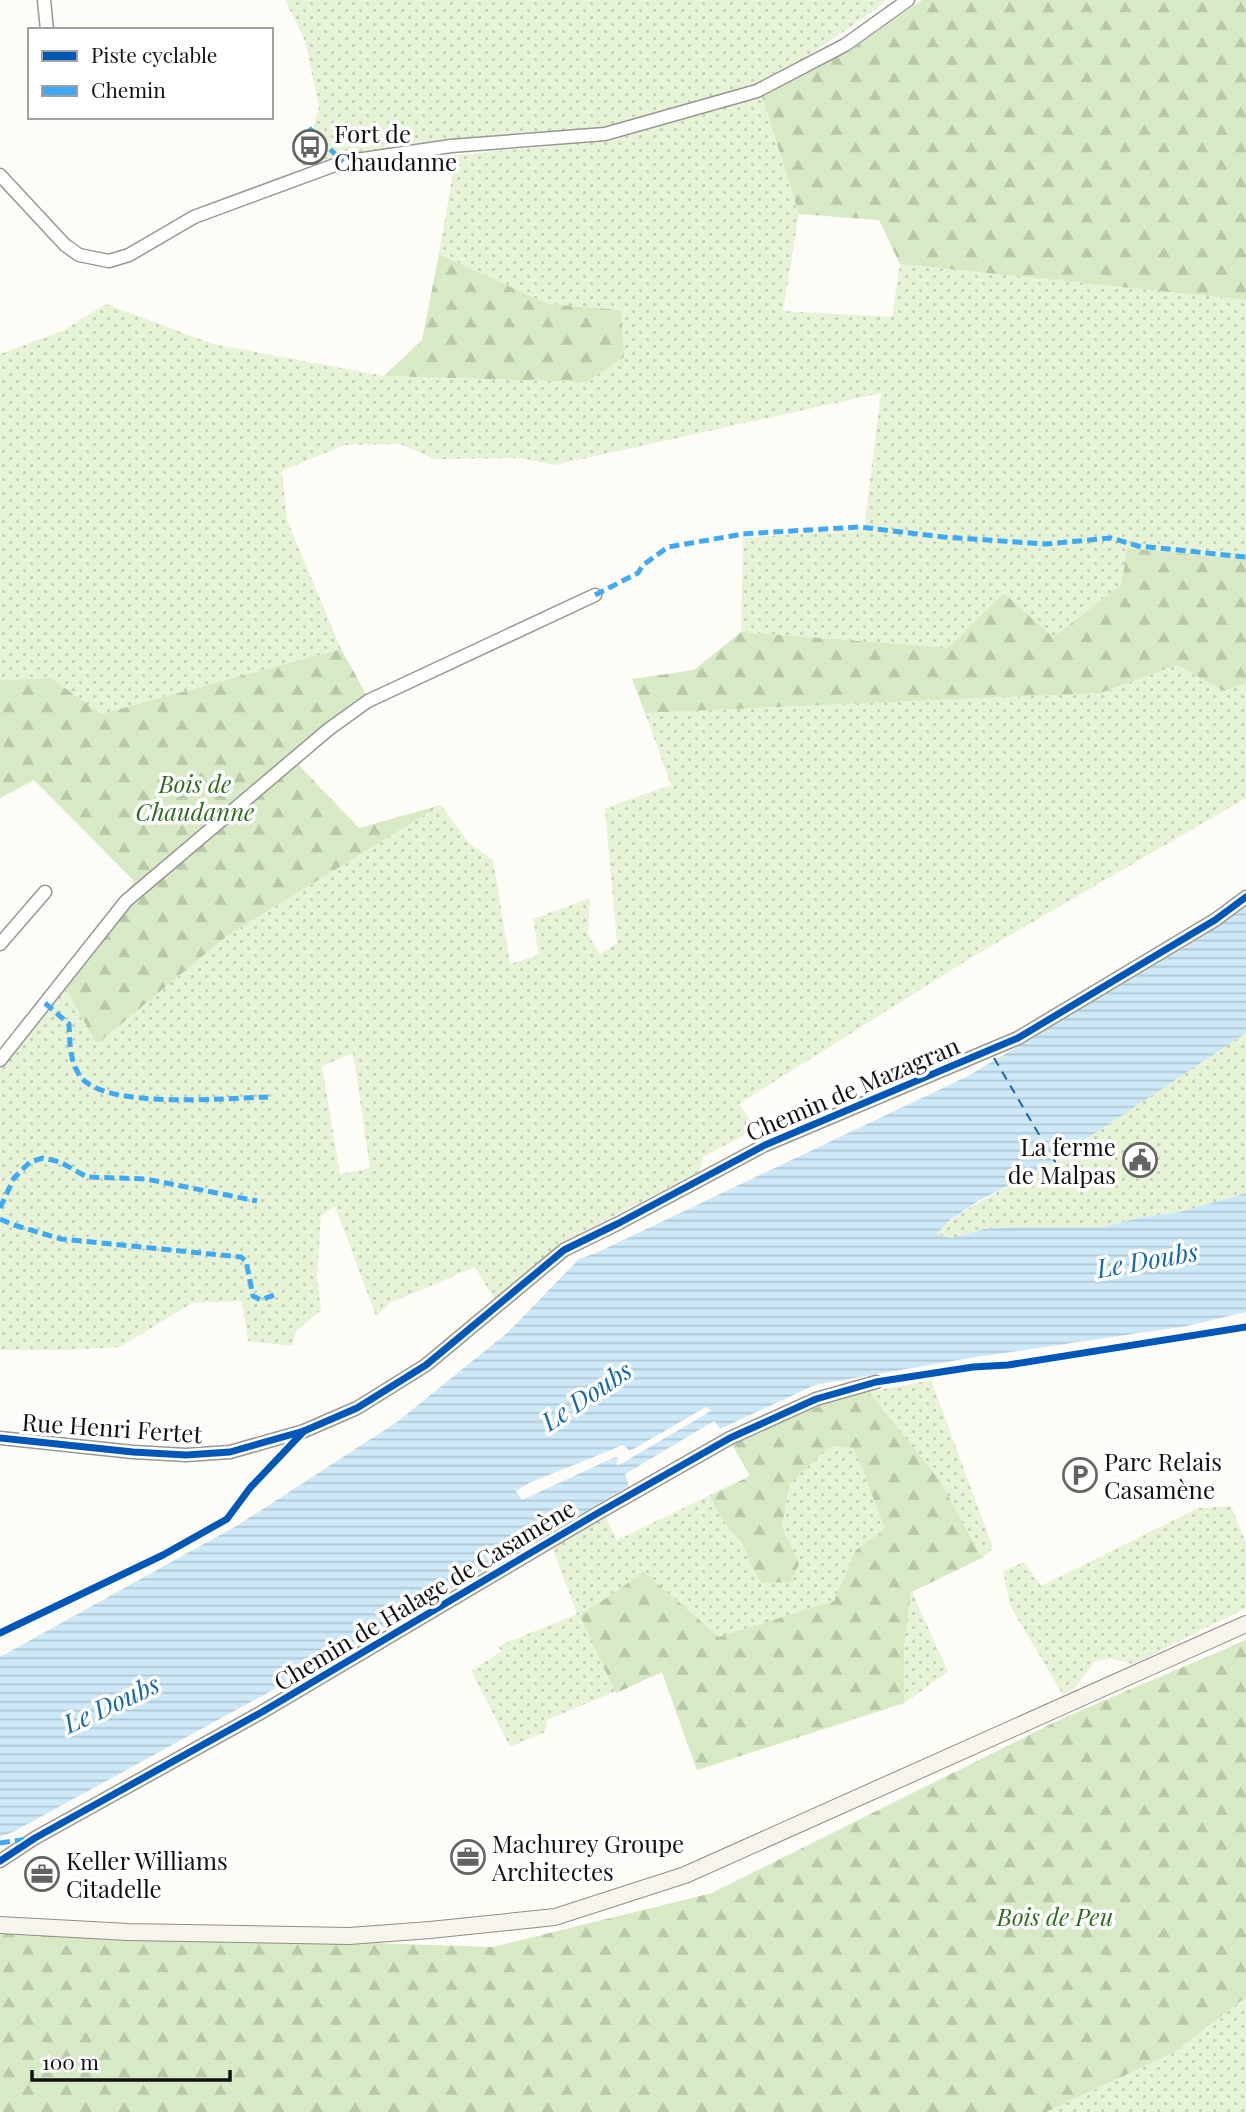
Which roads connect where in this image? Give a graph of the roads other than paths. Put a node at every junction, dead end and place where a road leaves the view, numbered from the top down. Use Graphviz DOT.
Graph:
graph roads {
  1 [pos="44,0"];
  2 [pos="908,0"];
  3 [pos="47,28"];
  4 [pos="0,174"];
  5 [pos="595,595"];
  6 [pos="45,892"];
  7 [pos="1246,897"];
  8 [pos="0,944"];
  9 [pos="0,1060"];
  10 [pos="480,1322"];
  11 [pos="876,1382"];
  12 [pos="0,1438"];
  13 [pos="1246,1624"];
  14 [pos="0,1861"];
  15 [pos="0,1925"];
  1 -- 3 [label="street"];
  2 -- 4 [label="street"];
  5 -- 9 [label="street"];
  6 -- 8 [label="street"];
  7 -- 10 [label="street, Chemin de Mazagran"];
  10 -- 12 [label="street, Rue Henri Fertet"];
  11 -- 14 [label="street, Chemin de Halage de Casamène"];
  13 -- 15 [label="main road"];
}
